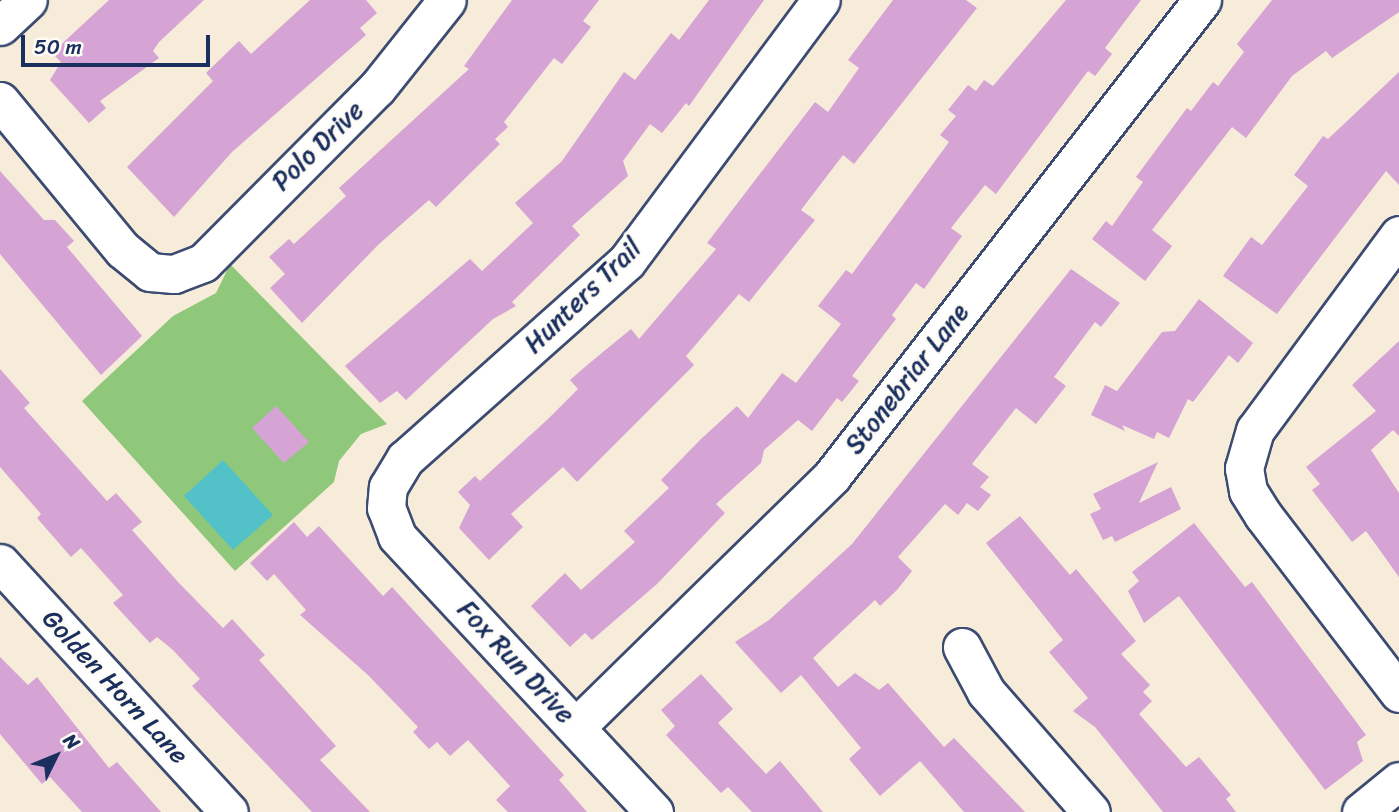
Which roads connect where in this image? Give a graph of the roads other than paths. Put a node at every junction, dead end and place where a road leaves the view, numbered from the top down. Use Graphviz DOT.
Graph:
graph roads {
  1 [pos="28,0"];
  2 [pos="447,0"];
  3 [pos="821,0"];
  4 [pos="1202,0"];
  5 [pos="0,26"];
  6 [pos="0,101"];
  7 [pos="1399,236"];
  8 [pos="386,508"];
  9 [pos="0,563"];
  10 [pos="962,647"];
  11 [pos="1399,693"];
  12 [pos="576,727"];
  13 [pos="1399,780"];
  14 [pos="229,812"];
  15 [pos="654,812"];
  16 [pos="1091,812"];
  17 [pos="1361,812"];
  1 -- 5 [label="street"];
  2 -- 6 [label="street, Polo Drive"];
  3 -- 8 [label="street, Hunters Trail"];
  4 -- 12 [label="street, Stonebriar Lane"];
  7 -- 11 [label="street"];
  8 -- 12 [label="street, Fox Run Drive"];
  9 -- 14 [label="street, Golden Horn Lane"];
  10 -- 16 [label="street"];
  12 -- 15 [label="street, Fox Run Drive"];
  13 -- 17 [label="street"];
}
